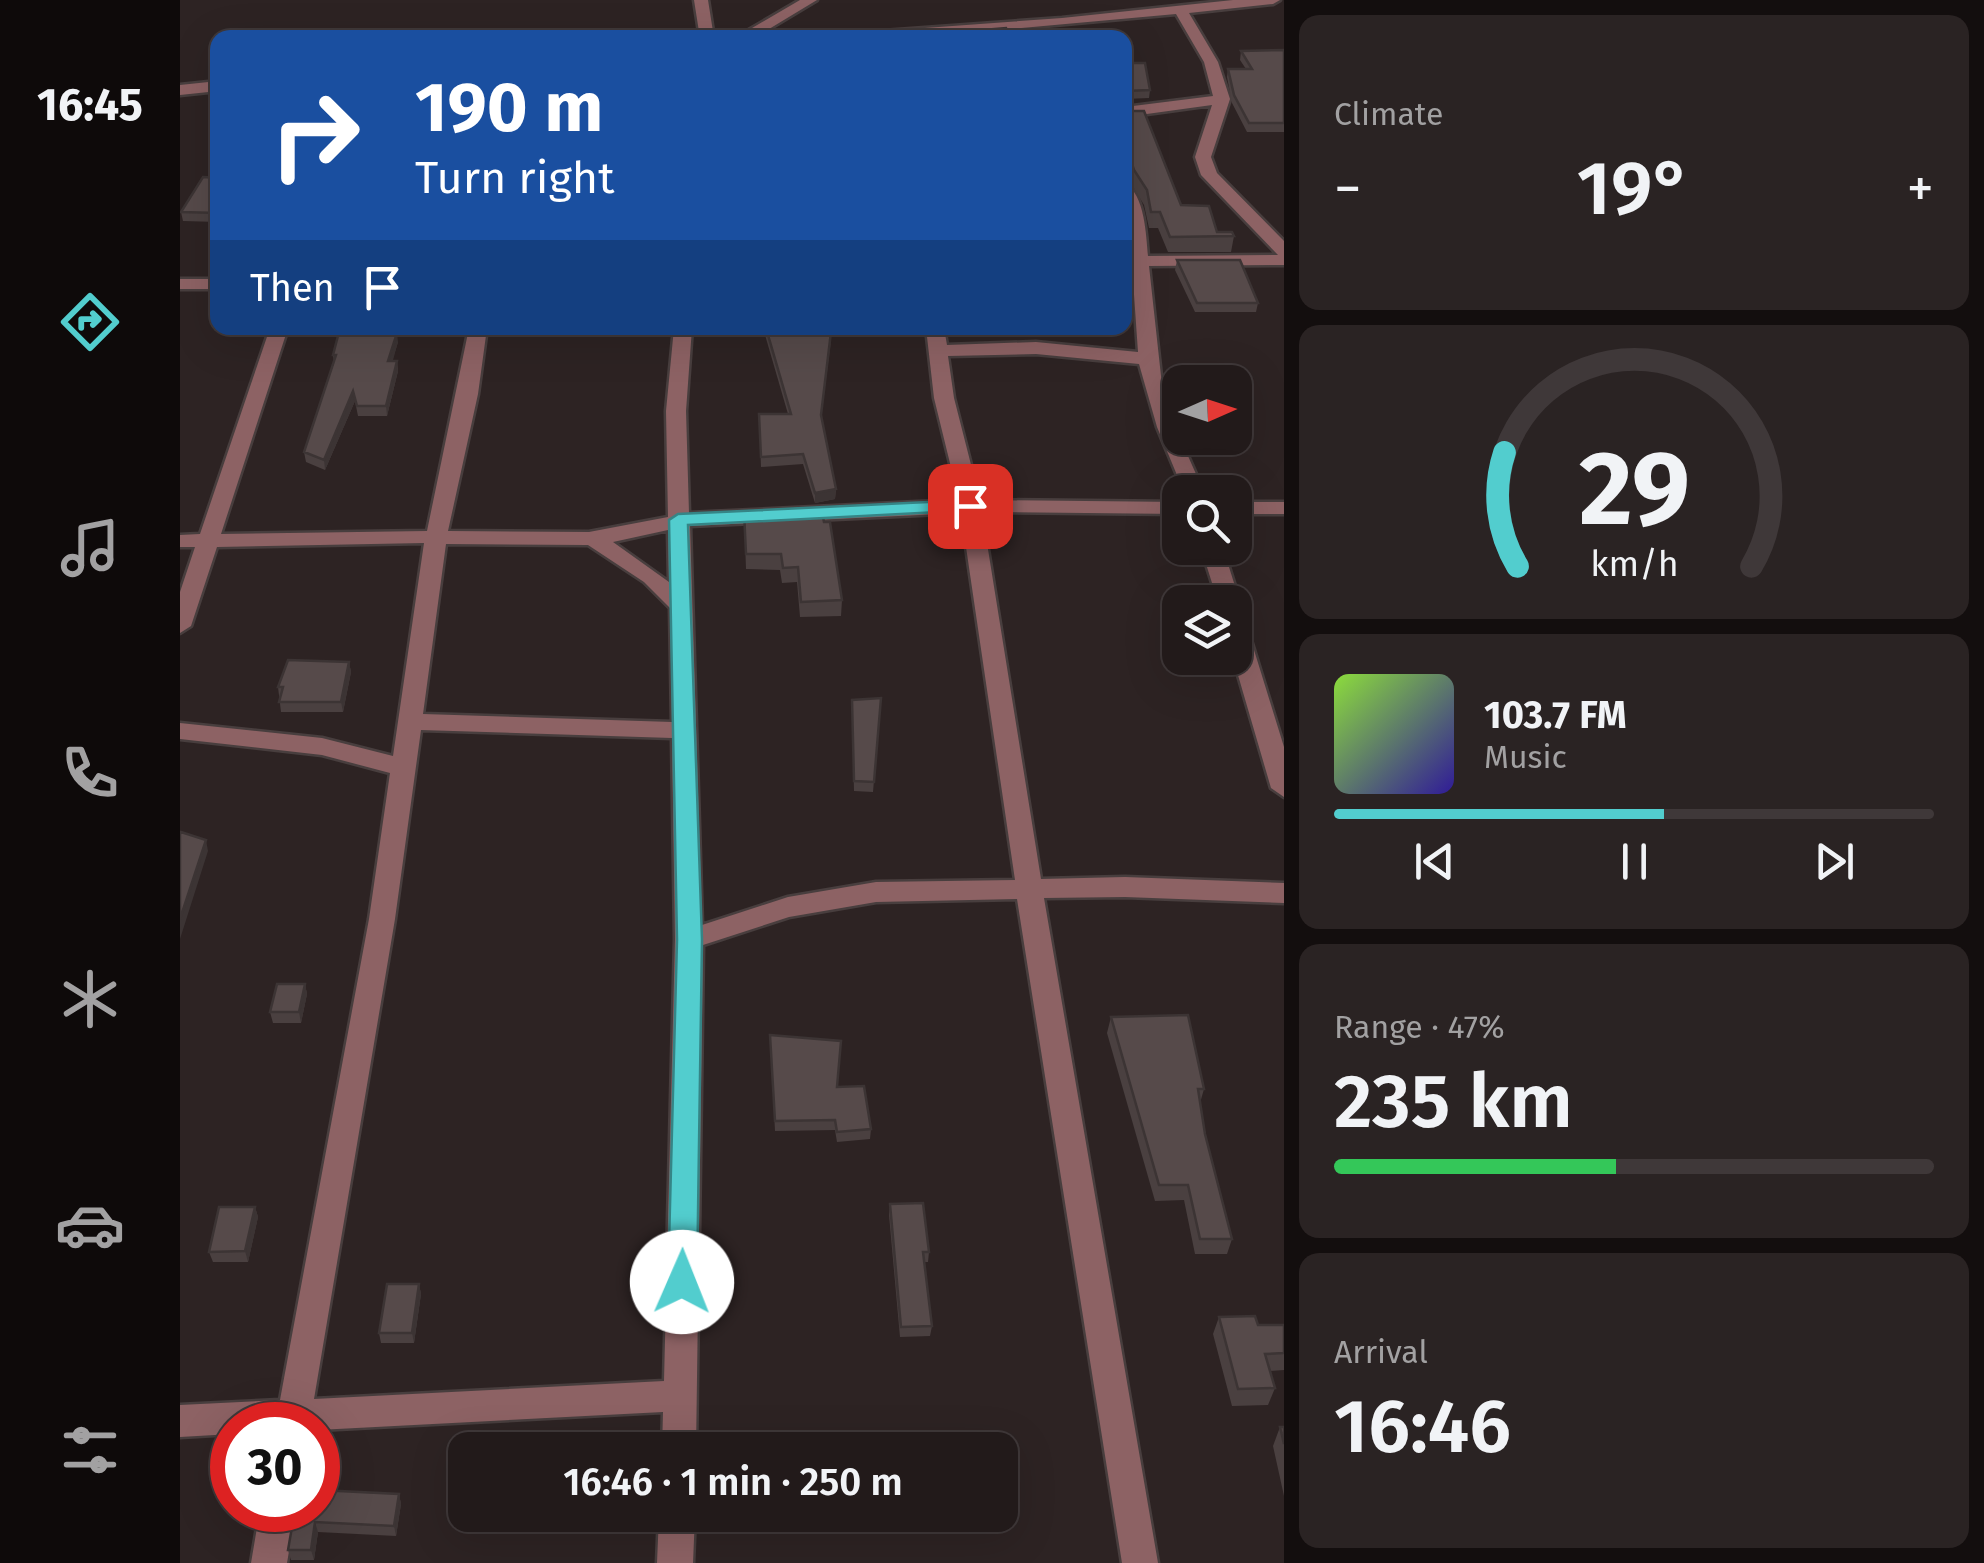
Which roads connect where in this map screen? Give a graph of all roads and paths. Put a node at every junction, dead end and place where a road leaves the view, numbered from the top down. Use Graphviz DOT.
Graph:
graph roads {
  1 [pos="701,0"];
  2 [pos="810,0"];
  3 [pos="1273,0"];
  4 [pos="1181,11"];
  5 [pos="708,30"];
  6 [pos="756,30"];
  7 [pos="953,30"];
  8 [pos="210,87"];
  9 [pos="180,90"];
  10 [pos="1222,99"];
  11 [pos="1132,111"];
  12 [pos="1132,207"];
  13 [pos="1284,250"];
  14 [pos="1284,260"];
  15 [pos="1132,261"];
  16 [pos="180,284"];
  17 [pos="210,284"];
  18 [pos="278,335"];
  19 [pos="477,335"];
  20 [pos="683,335"];
  21 [pos="937,335"];
  22 [pos="938,351"];
  23 [pos="1148,359"];
  24 [pos="1186,475"];
  25 [pos="970,506"];
  26 [pos="1162,508"];
  27 [pos="1252,508"];
  28 [pos="1284,508"];
  29 [pos="678,520"];
  30 [pos="436,537"];
  31 [pos="209,540"];
  32 [pos="596,540"];
  33 [pos="180,541"];
  34 [pos="681,608"];
  35 [pos="180,626"];
  36 [pos="1250,675"];
  37 [pos="410,722"];
  38 [pos="684,730"];
  39 [pos="180,731"];
  40 [pos="404,769"];
  41 [pos="1284,788"];
  42 [pos="1029,888"];
  43 [pos="1284,893"];
  44 [pos="689,940"];
  45 [pos="680,1396"];
  46 [pos="295,1402"];
  47 [pos="340,1418"];
  48 [pos="180,1422"];
  49 [pos="210,1422"];
  50 [pos="679,1432"];
  51 [pos="274,1532"];
  52 [pos="676,1532"];
  53 [pos="269,1563"];
  54 [pos="675,1563"];
  55 [pos="1140,1563"];
  1 -- 5 [label="street"];
  2 -- 6 [label="street"];
  3 -- 4 [label="street"];
  4 -- 7 [label="street"];
  4 -- 10 [label="street"];
  8 -- 9 [label="street"];
  10 -- 11 [label="street"];
  10 -- 13 [label="street"];
  12 -- 15 [label="street"];
  14 -- 15 [label="street"];
  15 -- 23 [label="street"];
  16 -- 17 [label="street"];
  18 -- 31 [label="street"];
  19 -- 30 [label="street"];
  20 -- 29 [label="street"];
  21 -- 22 [label="street"];
  22 -- 23 [label="street"];
  22 -- 25 [label="street"];
  23 -- 24 [label="street"];
  25 -- 26 [label="street"];
  25 -- 29 [label="street"];
  25 -- 42 [label="street"];
  27 -- 28 [label="street"];
  29 -- 32 [label="street"];
  29 -- 34 [label="street"];
  30 -- 31 [label="street"];
  30 -- 32 [label="street"];
  30 -- 37 [label="street"];
  31 -- 33 [label="street"];
  31 -- 35 [label="street"];
  32 -- 34 [label="street"];
  34 -- 38 [label="street"];
  36 -- 41 [label="street"];
  37 -- 38 [label="street"];
  37 -- 40 [label="street"];
  38 -- 44 [label="street"];
  39 -- 40 [label="street"];
  40 -- 46 [label="street"];
  42 -- 43 [label="street"];
  42 -- 44 [label="street"];
  42 -- 55 [label="street"];
  44 -- 45 [label="street"];
  45 -- 47 [label="street"];
  45 -- 50 [label="street"];
  48 -- 49 [label="street"];
  51 -- 53 [label="street"];
  52 -- 54 [label="street"];
}
